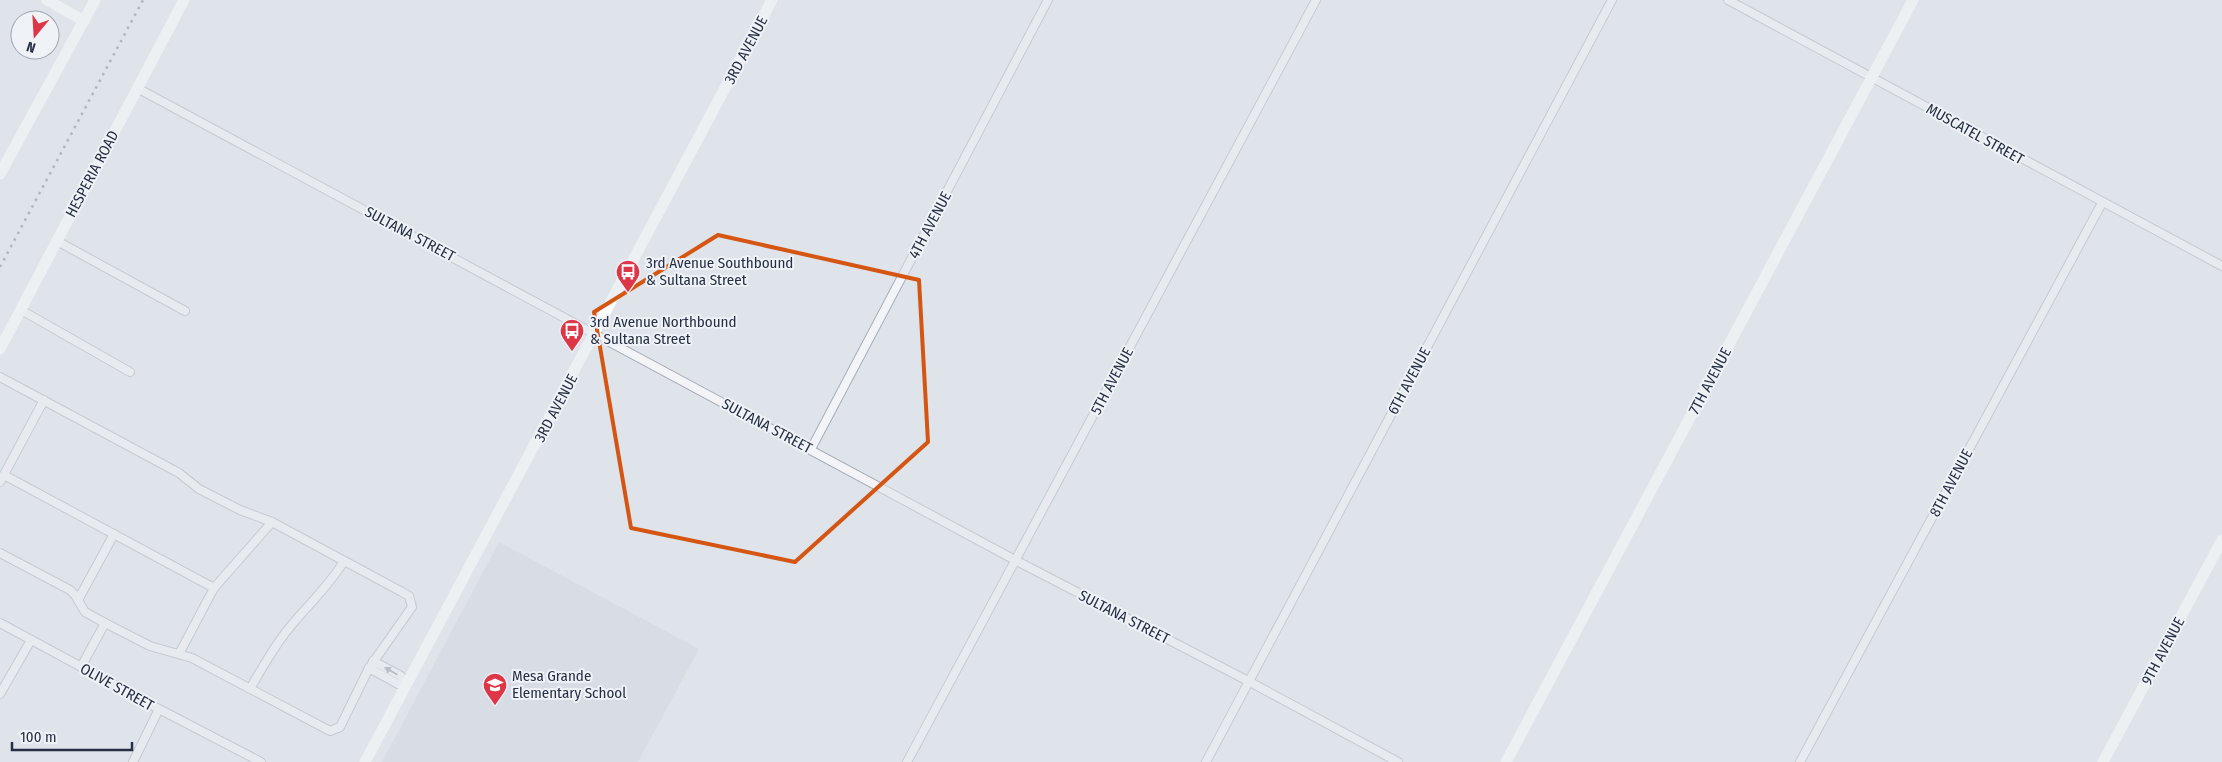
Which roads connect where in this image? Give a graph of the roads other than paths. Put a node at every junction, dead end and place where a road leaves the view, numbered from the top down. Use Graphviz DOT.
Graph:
graph roads {
  1 [pos="47,0"];
  2 [pos="95,0"];
  3 [pos="184,0"];
  4 [pos="772,0"];
  5 [pos="1048,0"];
  6 [pos="1316,0"];
  7 [pos="1612,0"];
  8 [pos="1728,0"];
  9 [pos="1913,0"];
  10 [pos="84,20"];
  11 [pos="1872,78"];
  12 [pos="137,88"];
  13 [pos="0,174"];
  14 [pos="2102,203"];
  15 [pos="57,241"];
  16 [pos="2222,266"];
  17 [pos="21,310"];
  18 [pos="185,311"];
  19 [pos="595,334"];
  20 [pos="0,349"];
  21 [pos="130,372"];
  22 [pos="0,377"];
  23 [pos="44,400"];
  24 [pos="811,449"];
  25 [pos="4,475"];
  26 [pos="0,482"];
  27 [pos="272,522"];
  28 [pos="114,534"];
  29 [pos="2222,540"];
  30 [pos="0,553"];
  31 [pos="1015,560"];
  32 [pos="344,561"];
  33 [pos="214,588"];
  34 [pos="78,600"];
  35 [pos="0,623"];
  36 [pos="105,623"];
  37 [pos="32,640"];
  38 [pos="179,654"];
  39 [pos="371,665"];
  40 [pos="81,667"];
  41 [pos="1250,682"];
  42 [pos="406,684"];
  43 [pos="250,689"];
  44 [pos="0,694"];
  45 [pos="159,709"];
  46 [pos="133,762"];
  47 [pos="261,762"];
  48 [pos="365,762"];
  49 [pos="907,762"];
  50 [pos="1206,762"];
  51 [pos="1398,762"];
  52 [pos="1506,762"];
  53 [pos="1800,762"];
  54 [pos="2103,762"];
  1 -- 10 [label="street"];
  2 -- 10 [label="street"];
  3 -- 12 [label="street, HESPERIA ROAD"];
  4 -- 19 [label="street, 3RD AVENUE"];
  5 -- 24 [label="street, 4TH AVENUE"];
  6 -- 31 [label="street, 5TH AVENUE"];
  7 -- 41 [label="street, 6TH AVENUE"];
  8 -- 11 [label="street, MUSCATEL STREET"];
  9 -- 11 [label="street, 7TH AVENUE"];
  10 -- 13 [label="street"];
  11 -- 14 [label="street, MUSCATEL STREET"];
  11 -- 52 [label="street, 7TH AVENUE"];
  12 -- 15 [label="street, HESPERIA ROAD"];
  12 -- 19 [label="street, SULTANA STREET"];
  14 -- 16 [label="street, MUSCATEL STREET"];
  14 -- 53 [label="street, 8TH AVENUE"];
  15 -- 17 [label="street, HESPERIA ROAD"];
  15 -- 18 [label="street"];
  17 -- 20 [label="street, HESPERIA ROAD"];
  17 -- 21 [label="street"];
  19 -- 24 [label="street, SULTANA STREET"];
  19 -- 42 [label="street, 3RD AVENUE"];
  22 -- 23 [label="street"];
  23 -- 25 [label="street"];
  23 -- 27 [label="street"];
  24 -- 31 [label="street, SULTANA STREET"];
  25 -- 26 [label="street"];
  25 -- 28 [label="street"];
  27 -- 32 [label="street"];
  27 -- 33 [label="street"];
  28 -- 33 [label="street"];
  28 -- 34 [label="street"];
  29 -- 54 [label="street, 9TH AVENUE"];
  30 -- 34 [label="street"];
  31 -- 41 [label="street, SULTANA STREET"];
  31 -- 49 [label="street, 5TH AVENUE"];
  32 -- 39 [label="street"];
  32 -- 43 [label="street"];
  33 -- 38 [label="street"];
  34 -- 36 [label="street"];
  35 -- 37 [label="street, OLIVE STREET"];
  36 -- 38 [label="street"];
  36 -- 40 [label="street"];
  37 -- 40 [label="street, OLIVE STREET"];
  37 -- 44 [label="street"];
  38 -- 43 [label="street"];
  39 -- 42 [label="street"];
  39 -- 43 [label="street"];
  40 -- 45 [label="street, OLIVE STREET"];
  41 -- 50 [label="street, 6TH AVENUE"];
  41 -- 51 [label="street, SULTANA STREET"];
  42 -- 48 [label="street, 3RD AVENUE"];
  45 -- 46 [label="street"];
  45 -- 47 [label="street, OLIVE STREET"];
}
